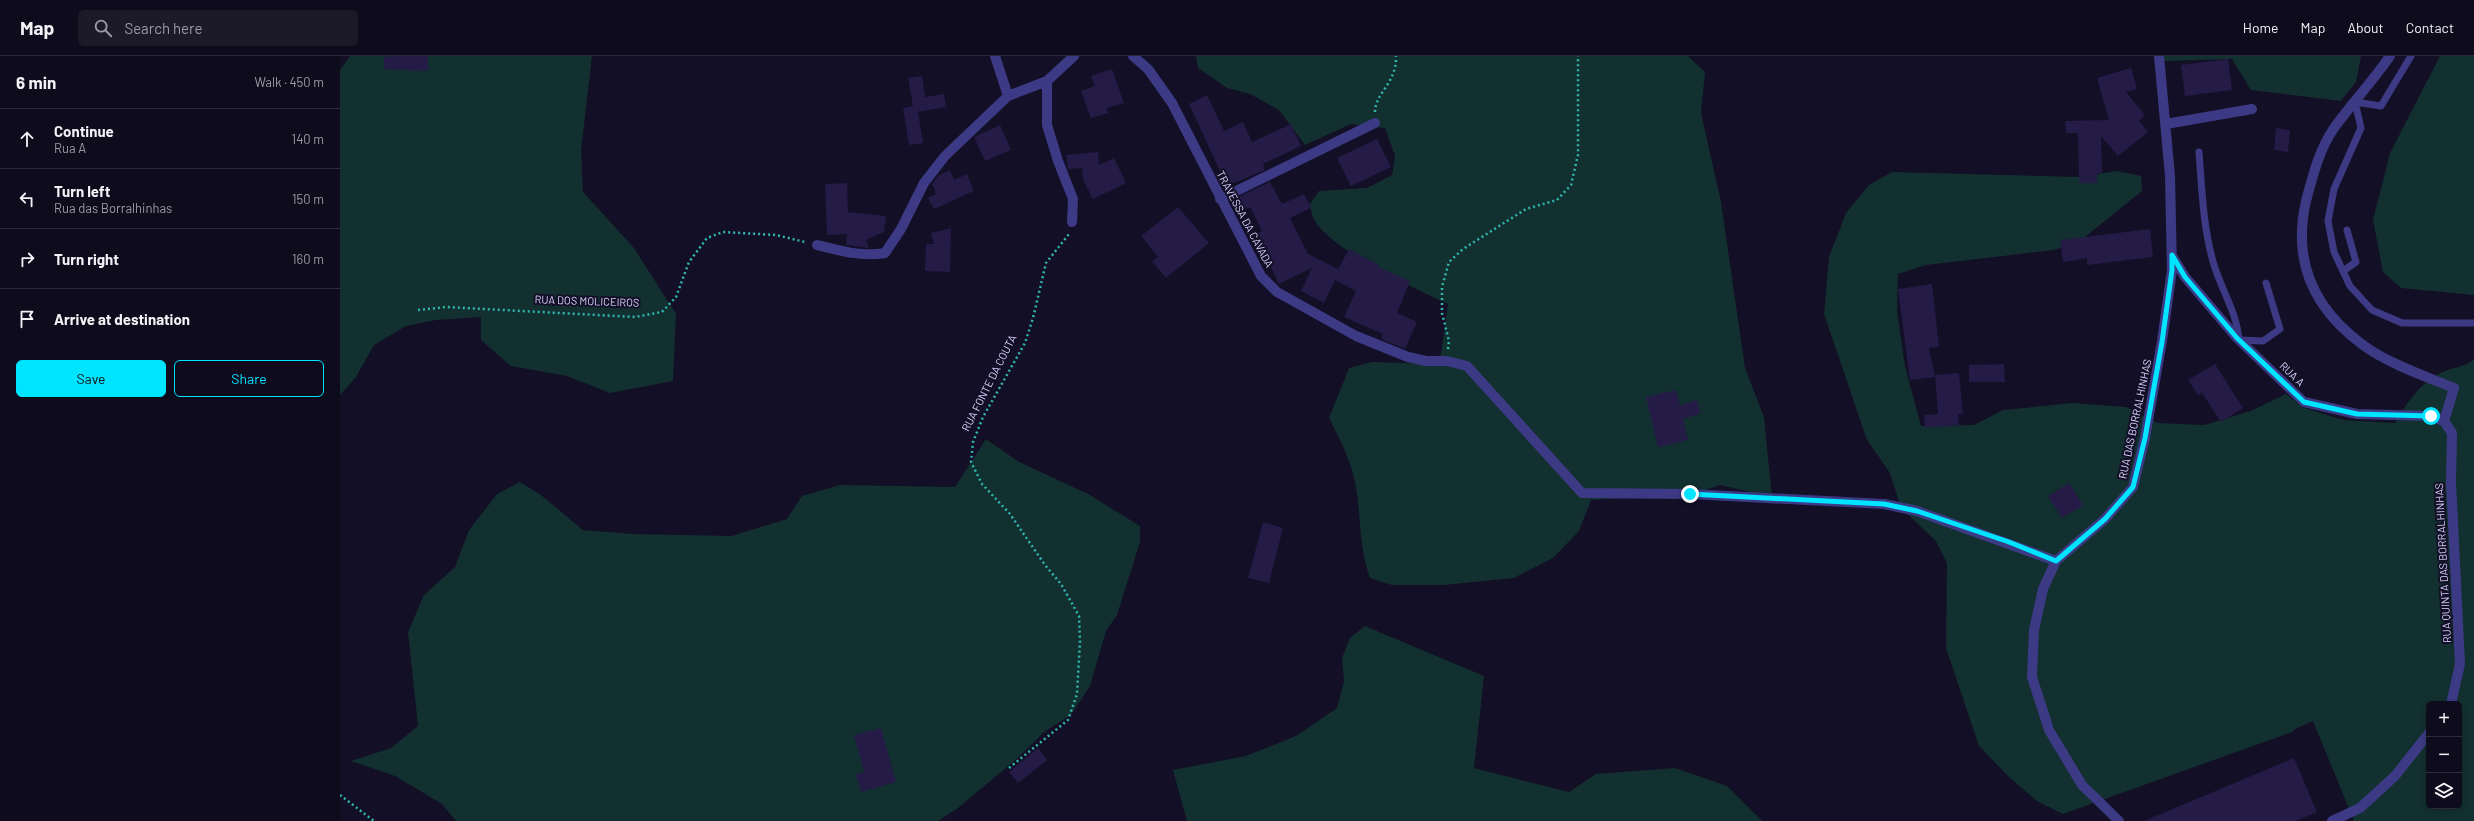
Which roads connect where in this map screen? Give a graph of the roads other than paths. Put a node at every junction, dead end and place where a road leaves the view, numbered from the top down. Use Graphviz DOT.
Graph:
graph roads {
  1 [pos="995,56"];
  2 [pos="1074,56"];
  3 [pos="1133,56"];
  4 [pos="2158,56"];
  5 [pos="2390,56"];
  6 [pos="2411,56"];
  7 [pos="1047,81"];
  8 [pos="1008,96"];
  9 [pos="2355,102"];
  10 [pos="2252,109"];
  11 [pos="1375,123"];
  12 [pos="2166,124"];
  13 [pos="2199,152"];
  14 [pos="1220,199"];
  15 [pos="1072,222"];
  16 [pos="2347,230"];
  17 [pos="817,245"];
  18 [pos="2172,255"];
  19 [pos="2343,271"];
  20 [pos="2266,283"];
  21 [pos="2474,323"];
  22 [pos="2239,340"];
  23 [pos="2444,421"];
  24 [pos="2056,561"];
  25 [pos="2452,701"];
  26 [pos="2426,736"];
  27 [pos="2119,821"];
  28 [pos="2332,821"];
  1 -- 8 [label="street"];
  2 -- 7 [label="street"];
  3 -- 14 [label="street, TRAVESSA DA CAVADA"];
  4 -- 12 [label="street, RUA DAS BORRALHINHAS"];
  5 -- 9 [label="street"];
  6 -- 9 [label="lane"];
  7 -- 8 [label="street"];
  7 -- 15 [label="street"];
  8 -- 17 [label="street"];
  9 -- 19 [label="lane"];
  9 -- 23 [label="street"];
  10 -- 12 [label="street"];
  11 -- 14 [label="street"];
  12 -- 18 [label="street, RUA DAS BORRALHINHAS"];
  13 -- 22 [label="lane"];
  14 -- 24 [label="street, TRAVESSA DA CAVADA"];
  16 -- 19 [label="lane"];
  18 -- 22 [label="street, RUA A"];
  18 -- 24 [label="street, RUA DAS BORRALHINHAS"];
  19 -- 21 [label="lane"];
  20 -- 22 [label="lane"];
  22 -- 23 [label="street, RUA A"];
  23 -- 25 [label="street, RUA QUINTA DAS BORRALHINHAS"];
  24 -- 27 [label="street, RUA DAS BORRALHINHAS"];
  26 -- 28 [label="street"];
}
